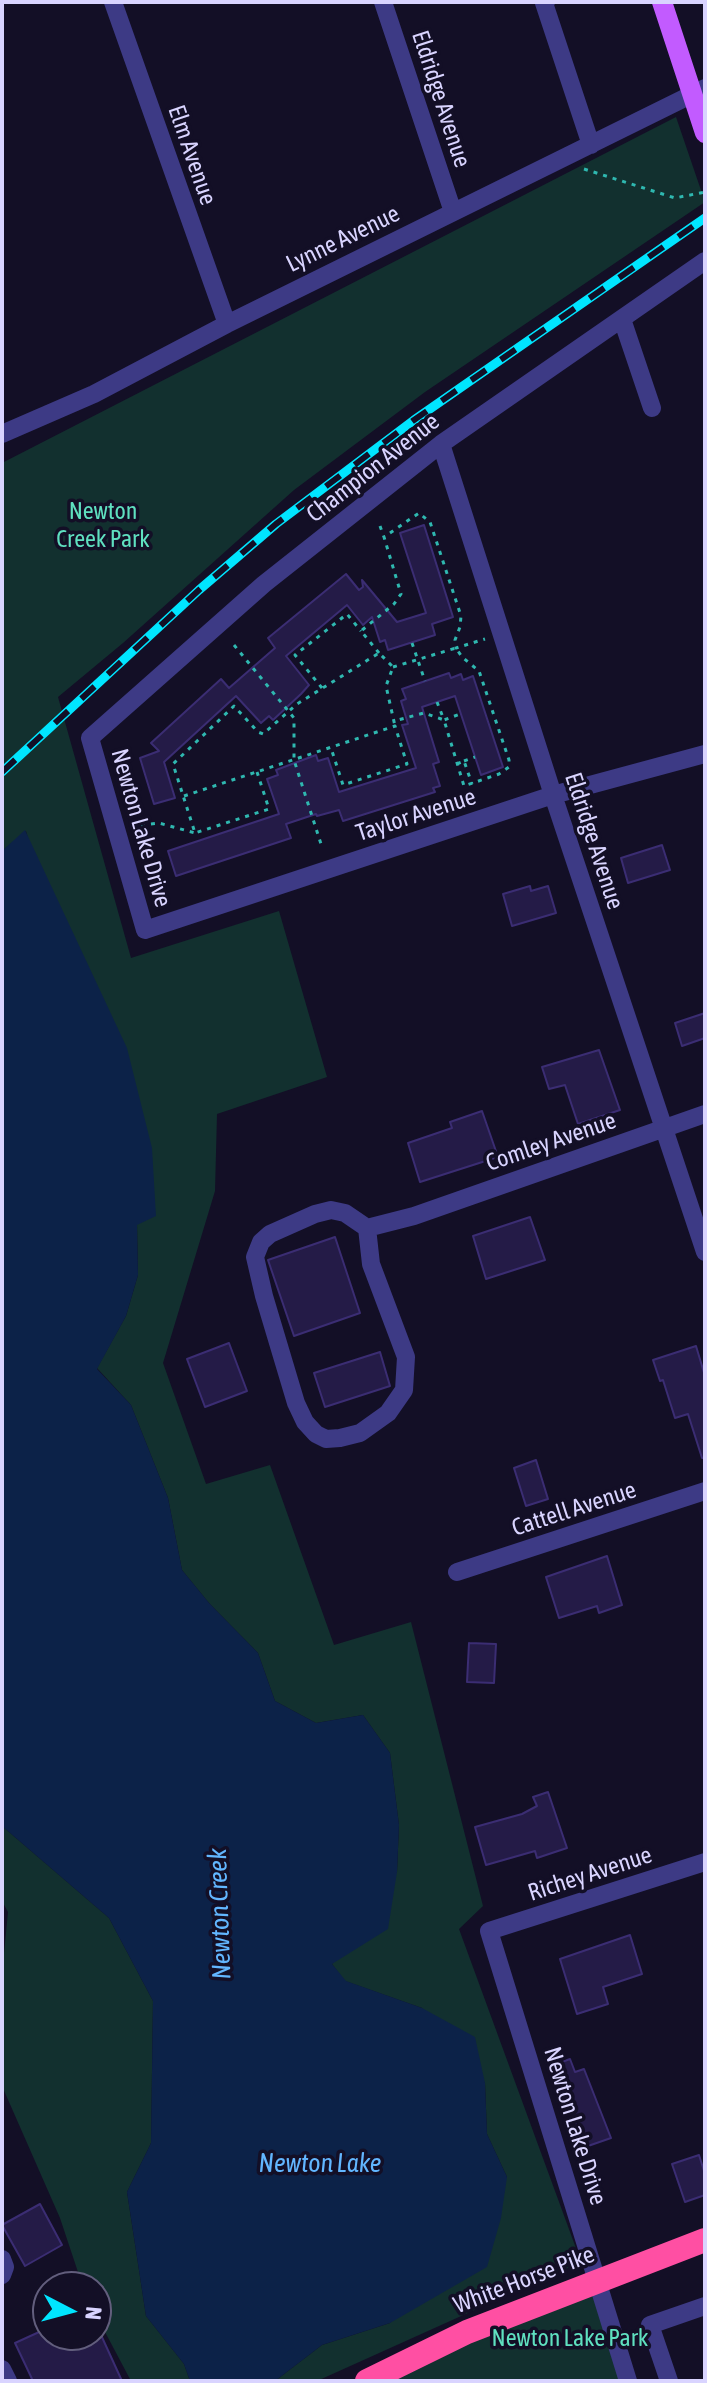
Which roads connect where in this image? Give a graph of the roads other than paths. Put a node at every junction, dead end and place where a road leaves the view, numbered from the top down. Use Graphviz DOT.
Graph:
graph roads {
  1 [pos="113,2"];
  2 [pos="383,2"];
  3 [pos="545,2"];
  4 [pos="662,2"];
  5 [pos="699,92"];
  6 [pos="705,133"];
  7 [pos="591,145"];
  8 [pos="453,212"];
  9 [pos="705,261"];
  10 [pos="622,319"];
  11 [pos="227,324"];
  12 [pos="652,408"];
  13 [pos="2,434"];
  14 [pos="441,444"];
  15 [pos="90,738"];
  16 [pos="705,754"];
  17 [pos="553,795"];
  18 [pos="145,930"];
  19 [pos="705,1114"];
  20 [pos="664,1127"];
  21 [pos="367,1228"];
  22 [pos="705,1252"];
  23 [pos="705,1491"];
  24 [pos="457,1572"];
  25 [pos="705,1862"];
  26 [pos="489,1931"];
  27 [pos="705,2240"];
  28 [pos="2,2259"];
  29 [pos="2,2275"];
  30 [pos="598,2281"];
  31 [pos="705,2306"];
  32 [pos="2,2369"];
  33 [pos="8,2381"];
  34 [pos="367,2381"];
  35 [pos="628,2381"];
  36 [pos="669,2381"];
  1 -- 11 [label="street, Elm Avenue"];
  2 -- 8 [label="street, Eldridge Avenue"];
  3 -- 7 [label="street"];
  4 -- 5 [label="main road"];
  5 -- 6 [label="main road"];
  5 -- 7 [label="street, Lynne Avenue"];
  7 -- 8 [label="street, Lynne Avenue"];
  8 -- 11 [label="street, Lynne Avenue"];
  9 -- 10 [label="street, Champion Avenue"];
  10 -- 12 [label="street"];
  10 -- 14 [label="street, Champion Avenue"];
  11 -- 13 [label="street, Lynne Avenue"];
  14 -- 15 [label="street, Champion Avenue"];
  14 -- 17 [label="street, Eldridge Avenue"];
  15 -- 18 [label="street, Newton Lake Drive"];
  16 -- 17 [label="street, Taylor Avenue"];
  17 -- 18 [label="street, Taylor Avenue"];
  17 -- 20 [label="street, Eldridge Avenue"];
  19 -- 20 [label="street, Comley Avenue"];
  20 -- 21 [label="street, Comley Avenue"];
  20 -- 22 [label="street, Eldridge Avenue"];
  21 -- 21 [label="street"];
  23 -- 24 [label="street, Cattell Avenue"];
  25 -- 26 [label="street, Richey Avenue"];
  26 -- 30 [label="street, Newton Lake Drive"];
  27 -- 30 [label="highway, White Horse Pike"];
  28 -- 29 [label="street"];
  30 -- 34 [label="highway, White Horse Pike"];
  30 -- 35 [label="street, Newton Lake Drive"];
  31 -- 36 [label="street"];
  32 -- 33 [label="street"];
}
